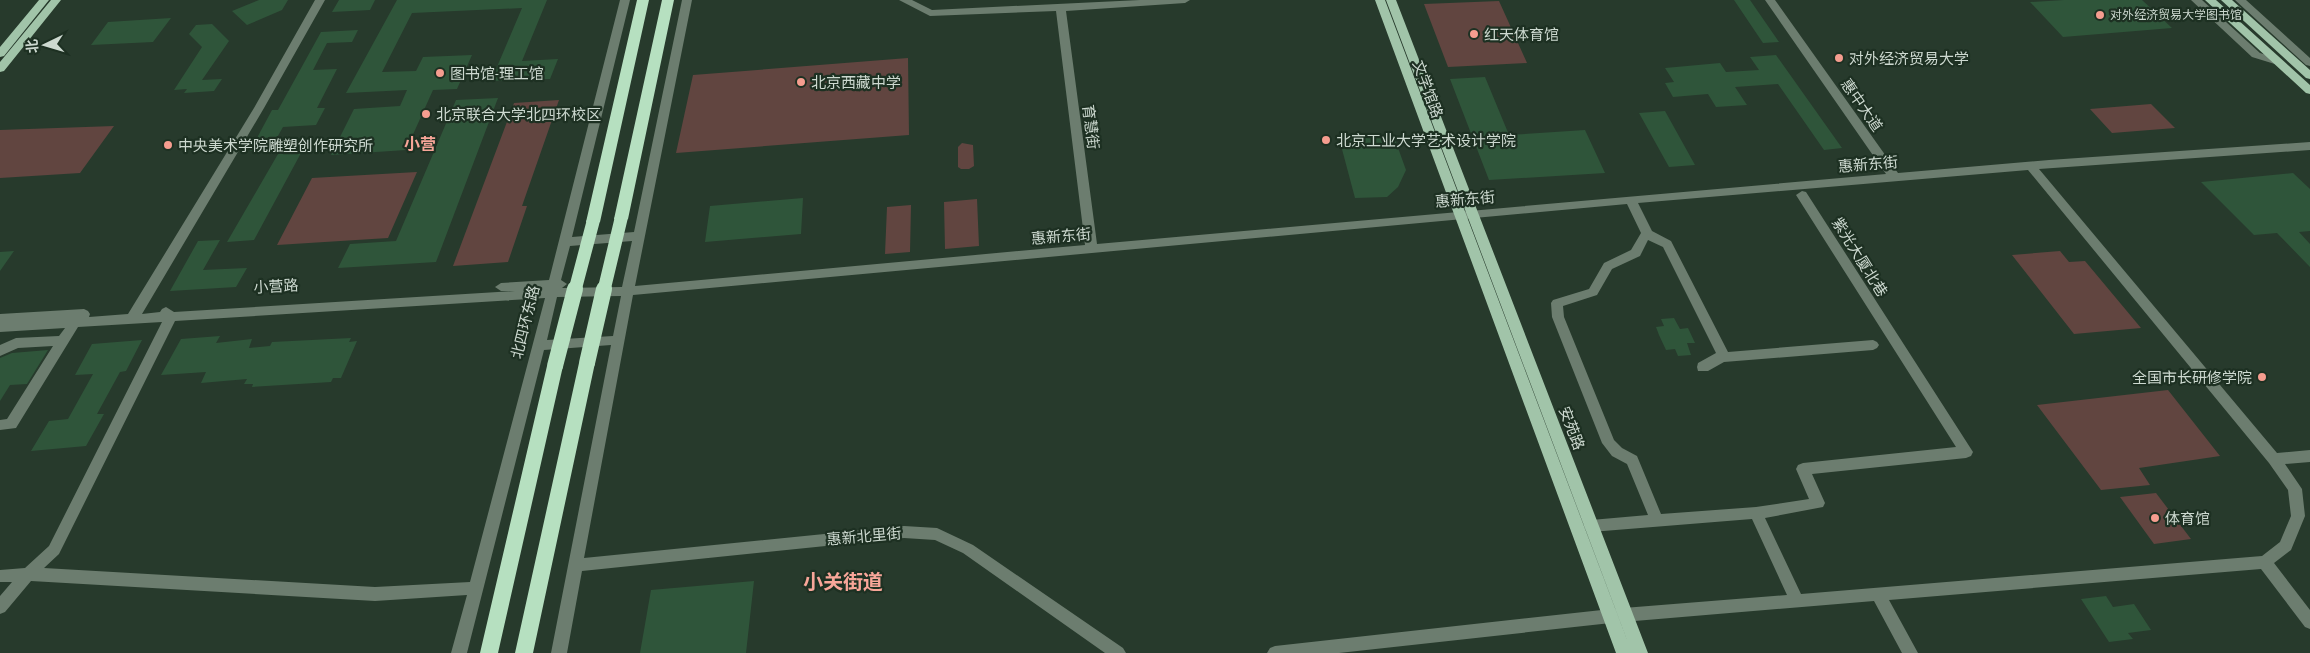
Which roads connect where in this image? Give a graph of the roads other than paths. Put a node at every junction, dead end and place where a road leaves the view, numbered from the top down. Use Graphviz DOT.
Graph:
graph roads {
  1 [pos="44,0"];
  2 [pos="56,0"];
  3 [pos="320,0"];
  4 [pos="625,0"];
  5 [pos="643,0"];
  6 [pos="668,0"];
  7 [pos="687,0"];
  8 [pos="904,0"];
  9 [pos="1185,0"];
  10 [pos="1380,0"];
  11 [pos="1391,0"];
  12 [pos="1770,0"];
  13 [pos="2196,0"];
  14 [pos="2210,0"];
  15 [pos="2226,0"];
  16 [pos="2240,0"];
  17 [pos="1060,8"];
  18 [pos="0,54"];
  19 [pos="2278,62"];
  20 [pos="2310,63"];
  21 [pos="0,69"];
  22 [pos="2310,76"];
  23 [pos="2310,91"];
  24 [pos="2308,145"];
  25 [pos="2031,166"];
  26 [pos="1895,178"];
  27 [pos="1802,195"];
  28 [pos="1631,200"];
  29 [pos="1466,216"];
  30 [pos="1647,234"];
  31 [pos="639,236"];
  32 [pos="565,242"];
  33 [pos="1092,250"];
  34 [pos="553,288"];
  35 [pos="628,291"];
  36 [pos="167,313"];
  37 [pos="134,315"];
  38 [pos="0,318"];
  39 [pos="74,323"];
  40 [pos="0,327"];
  41 [pos="619,340"];
  42 [pos="63,341"];
  43 [pos="539,345"];
  44 [pos="1873,345"];
  45 [pos="0,351"];
  46 [pos="1722,357"];
  47 [pos="1703,367"];
  48 [pos="0,425"];
  49 [pos="2310,456"];
  50 [pos="2274,459"];
  51 [pos="1756,513"];
  52 [pos="1658,521"];
  53 [pos="1591,526"];
  54 [pos="2265,562"];
  55 [pos="577,565"];
  56 [pos="28,574"];
  57 [pos="0,576"];
  58 [pos="477,588"];
  59 [pos="1878,594"];
  60 [pos="1797,601"];
  61 [pos="0,607"];
  62 [pos="1618,616"];
  63 [pos="2310,622"];
  64 [pos="459,653"];
  65 [pos="489,653"];
  66 [pos="524,653"];
  67 [pos="559,653"];
  68 [pos="1118,653"];
  69 [pos="1275,653"];
  70 [pos="1624,653"];
  71 [pos="1640,653"];
  72 [pos="1910,653"];
  1 -- 18 [label="main road"];
  2 -- 21 [label="main road"];
  3 -- 37 [label="street"];
  4 -- 32 [label="street, 北四环东路"];
  5 -- 65 [label="highway, bridge"];
  6 -- 66 [label="highway, bridge"];
  7 -- 31 [label="street"];
  8 -- 17 [label="street"];
  9 -- 17 [label="street"];
  10 -- 29 [label="main road, 文学馆路"];
  11 -- 29 [label="main road, 文学馆路"];
  12 -- 26 [label="street, 惠中大道"];
  13 -- 19 [label="street"];
  14 -- 19 [label="main road"];
  15 -- 22 [label="main road"];
  16 -- 20 [label="street"];
  17 -- 33 [label="street, 育慧街"];
  19 -- 23 [label="main road"];
  24 -- 25 [label="street, 惠新东街"];
  25 -- 26 [label="street, 惠新东街"];
  25 -- 50 [label="street"];
  26 -- 28 [label="street, 惠新东街"];
  27 -- 51 [label="street, 紫光大厦北巷"];
  28 -- 29 [label="street, 惠新东街"];
  28 -- 30 [label="street"];
  29 -- 33 [label="street, 惠新东街"];
  29 -- 53 [label="main road, 安苑路"];
  29 -- 62 [label="main road, 安苑路"];
  30 -- 46 [label="street"];
  30 -- 52 [label="street"];
  31 -- 32 [label="street"];
  31 -- 35 [label="street"];
  32 -- 34 [label="street, 北四环东路"];
  33 -- 35 [label="street, 惠新东街"];
  34 -- 35 [label="street, 惠新东街"];
  34 -- 36 [label="street, 小营路"];
  34 -- 43 [label="street, 北四环东路"];
  35 -- 41 [label="street"];
  36 -- 37 [label="street, 小营路"];
  36 -- 56 [label="street"];
  37 -- 38 [label="street, 小营路"];
  37 -- 39 [label="street, 小营路"];
  39 -- 40 [label="street, 小营路"];
  39 -- 42 [label="street"];
  41 -- 43 [label="street"];
  41 -- 55 [label="street"];
  42 -- 45 [label="street"];
  42 -- 48 [label="street"];
  43 -- 58 [label="street, 北四环东路"];
  44 -- 46 [label="street"];
  46 -- 47 [label="street"];
  49 -- 50 [label="street"];
  50 -- 54 [label="street"];
  51 -- 52 [label="street"];
  51 -- 60 [label="street"];
  52 -- 53 [label="street"];
  53 -- 62 [label="main road, 安苑路"];
  54 -- 59 [label="street"];
  54 -- 63 [label="street"];
  55 -- 67 [label="street"];
  55 -- 68 [label="street, 惠新北里街"];
  56 -- 57 [label="street"];
  56 -- 58 [label="street"];
  56 -- 61 [label="street"];
  58 -- 64 [label="street, 北四环东路"];
  59 -- 60 [label="street"];
  59 -- 72 [label="street"];
  60 -- 62 [label="street"];
  62 -- 69 [label="street"];
  62 -- 70 [label="main road, 安苑路"];
  62 -- 71 [label="main road, 安苑路"];
}
